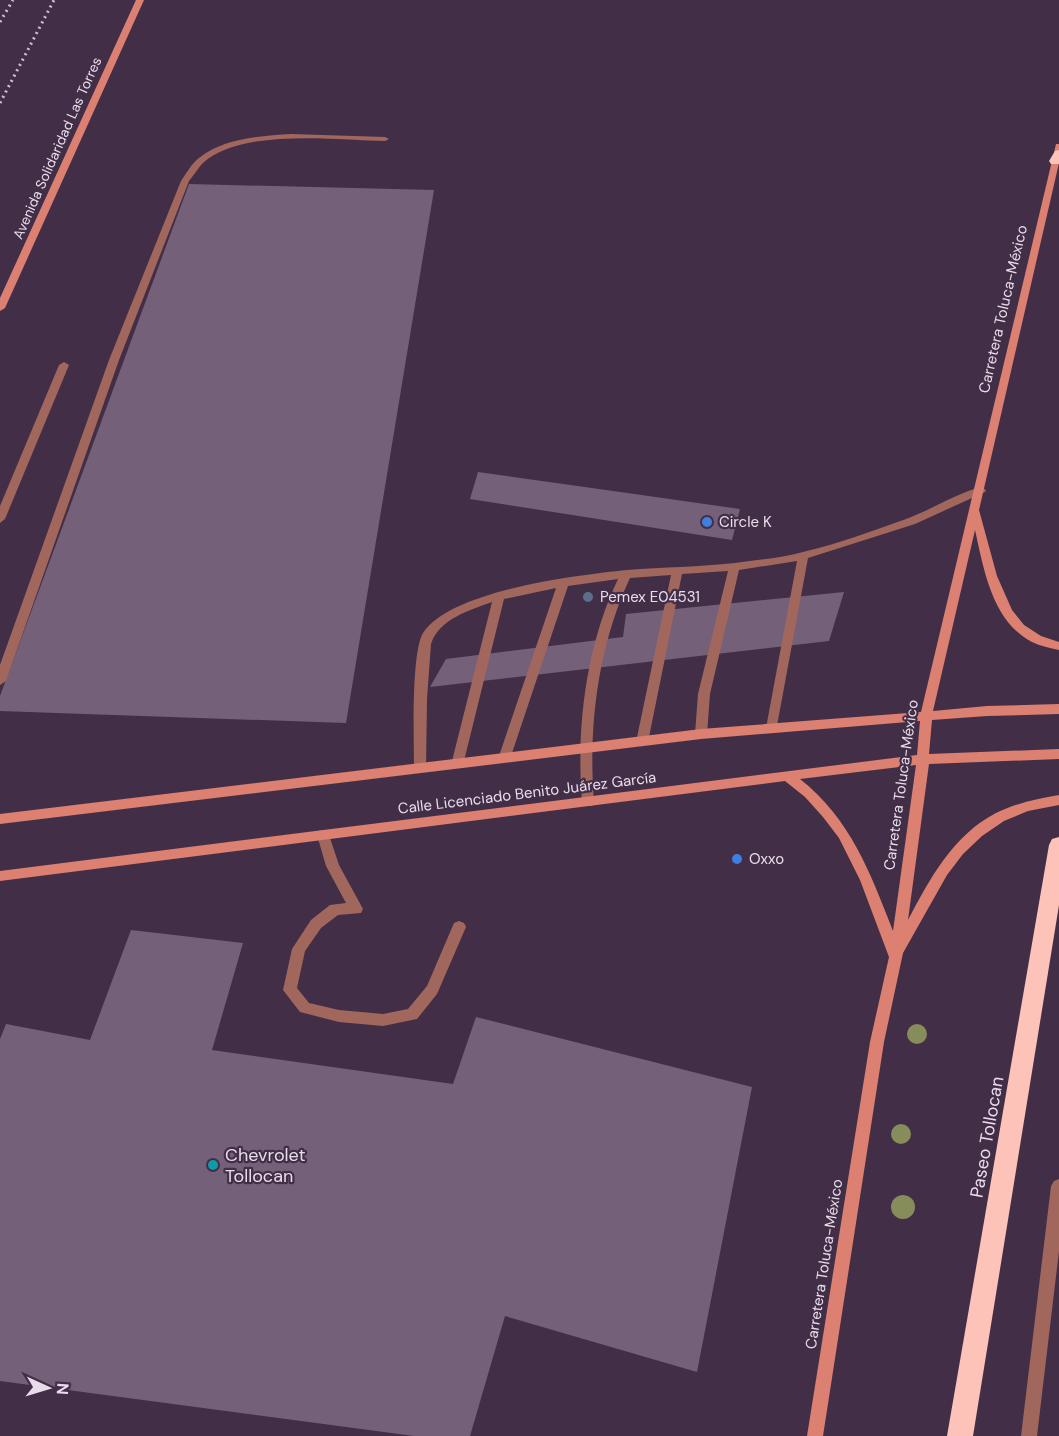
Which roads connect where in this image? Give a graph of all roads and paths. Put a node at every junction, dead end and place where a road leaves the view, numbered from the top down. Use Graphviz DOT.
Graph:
graph roads {
  1 [pos="140,0"];
  2 [pos="385,139"];
  3 [pos="1059,146"];
  4 [pos="1057,158"];
  5 [pos="0,308"];
  6 [pos="64,365"];
  7 [pos="981,489"];
  8 [pos="975,512"];
  9 [pos="0,519"];
  10 [pos="803,556"];
  11 [pos="734,567"];
  12 [pos="677,571"];
  13 [pos="626,574"];
  14 [pos="563,584"];
  15 [pos="500,596"];
  16 [pos="1059,646"];
  17 [pos="0,681"];
  18 [pos="1059,709"];
  19 [pos="926,716"];
  20 [pos="772,729"];
  21 [pos="701,734"];
  22 [pos="642,742"];
  23 [pos="586,749"];
  24 [pos="1059,754"];
  25 [pos="504,759"];
  26 [pos="923,759"];
  27 [pos="457,765"];
  28 [pos="420,768"];
  29 [pos="787,776"];
  30 [pos="1059,800"];
  31 [pos="588,802"];
  32 [pos="0,819"];
  33 [pos="322,835"];
  34 [pos="1059,845"];
  35 [pos="0,876"];
  36 [pos="459,927"];
  37 [pos="896,956"];
  38 [pos="1059,1186"];
  39 [pos="815,1436"];
  40 [pos="960,1436"];
  41 [pos="1029,1436"];
  1 -- 5 [label="main road, Avenida Solidaridad Las Torres"];
  2 -- 17 [label="street"];
  3 -- 4 [label="main road, Carretera Toluca-México"];
  4 -- 7 [label="main road, Carretera Toluca-México"];
  6 -- 9 [label="street"];
  7 -- 8 [label="main road, Carretera Toluca-México"];
  7 -- 10 [label="street"];
  8 -- 16 [label="main road"];
  8 -- 19 [label="main road, Carretera Toluca-México"];
  10 -- 11 [label="street"];
  10 -- 20 [label="street"];
  11 -- 12 [label="street"];
  11 -- 21 [label="street"];
  12 -- 13 [label="street"];
  12 -- 22 [label="street"];
  13 -- 14 [label="street"];
  13 -- 23 [label="street"];
  14 -- 15 [label="street"];
  14 -- 25 [label="street"];
  15 -- 27 [label="street"];
  15 -- 28 [label="street"];
  18 -- 19 [label="main road"];
  19 -- 20 [label="main road"];
  19 -- 26 [label="main road, Carretera Toluca-México"];
  20 -- 21 [label="main road"];
  21 -- 22 [label="main road"];
  22 -- 23 [label="main road"];
  23 -- 25 [label="main road"];
  23 -- 31 [label="street"];
  24 -- 26 [label="main road, Calle Licenciado Benito Juárez García"];
  25 -- 27 [label="main road"];
  26 -- 29 [label="main road, Calle Licenciado Benito Juárez García"];
  26 -- 37 [label="main road, Carretera Toluca-México"];
  27 -- 28 [label="main road"];
  28 -- 32 [label="main road"];
  29 -- 31 [label="main road, Calle Licenciado Benito Juárez García"];
  29 -- 37 [label="main road"];
  30 -- 37 [label="main road"];
  31 -- 33 [label="main road, Calle Licenciado Benito Juárez García"];
  33 -- 35 [label="main road, Calle Licenciado Benito Juárez García"];
  33 -- 36 [label="street"];
  34 -- 40 [label="highway, Paseo Tollocan"];
  37 -- 39 [label="main road, Carretera Toluca-México"];
  38 -- 41 [label="street"];
}
